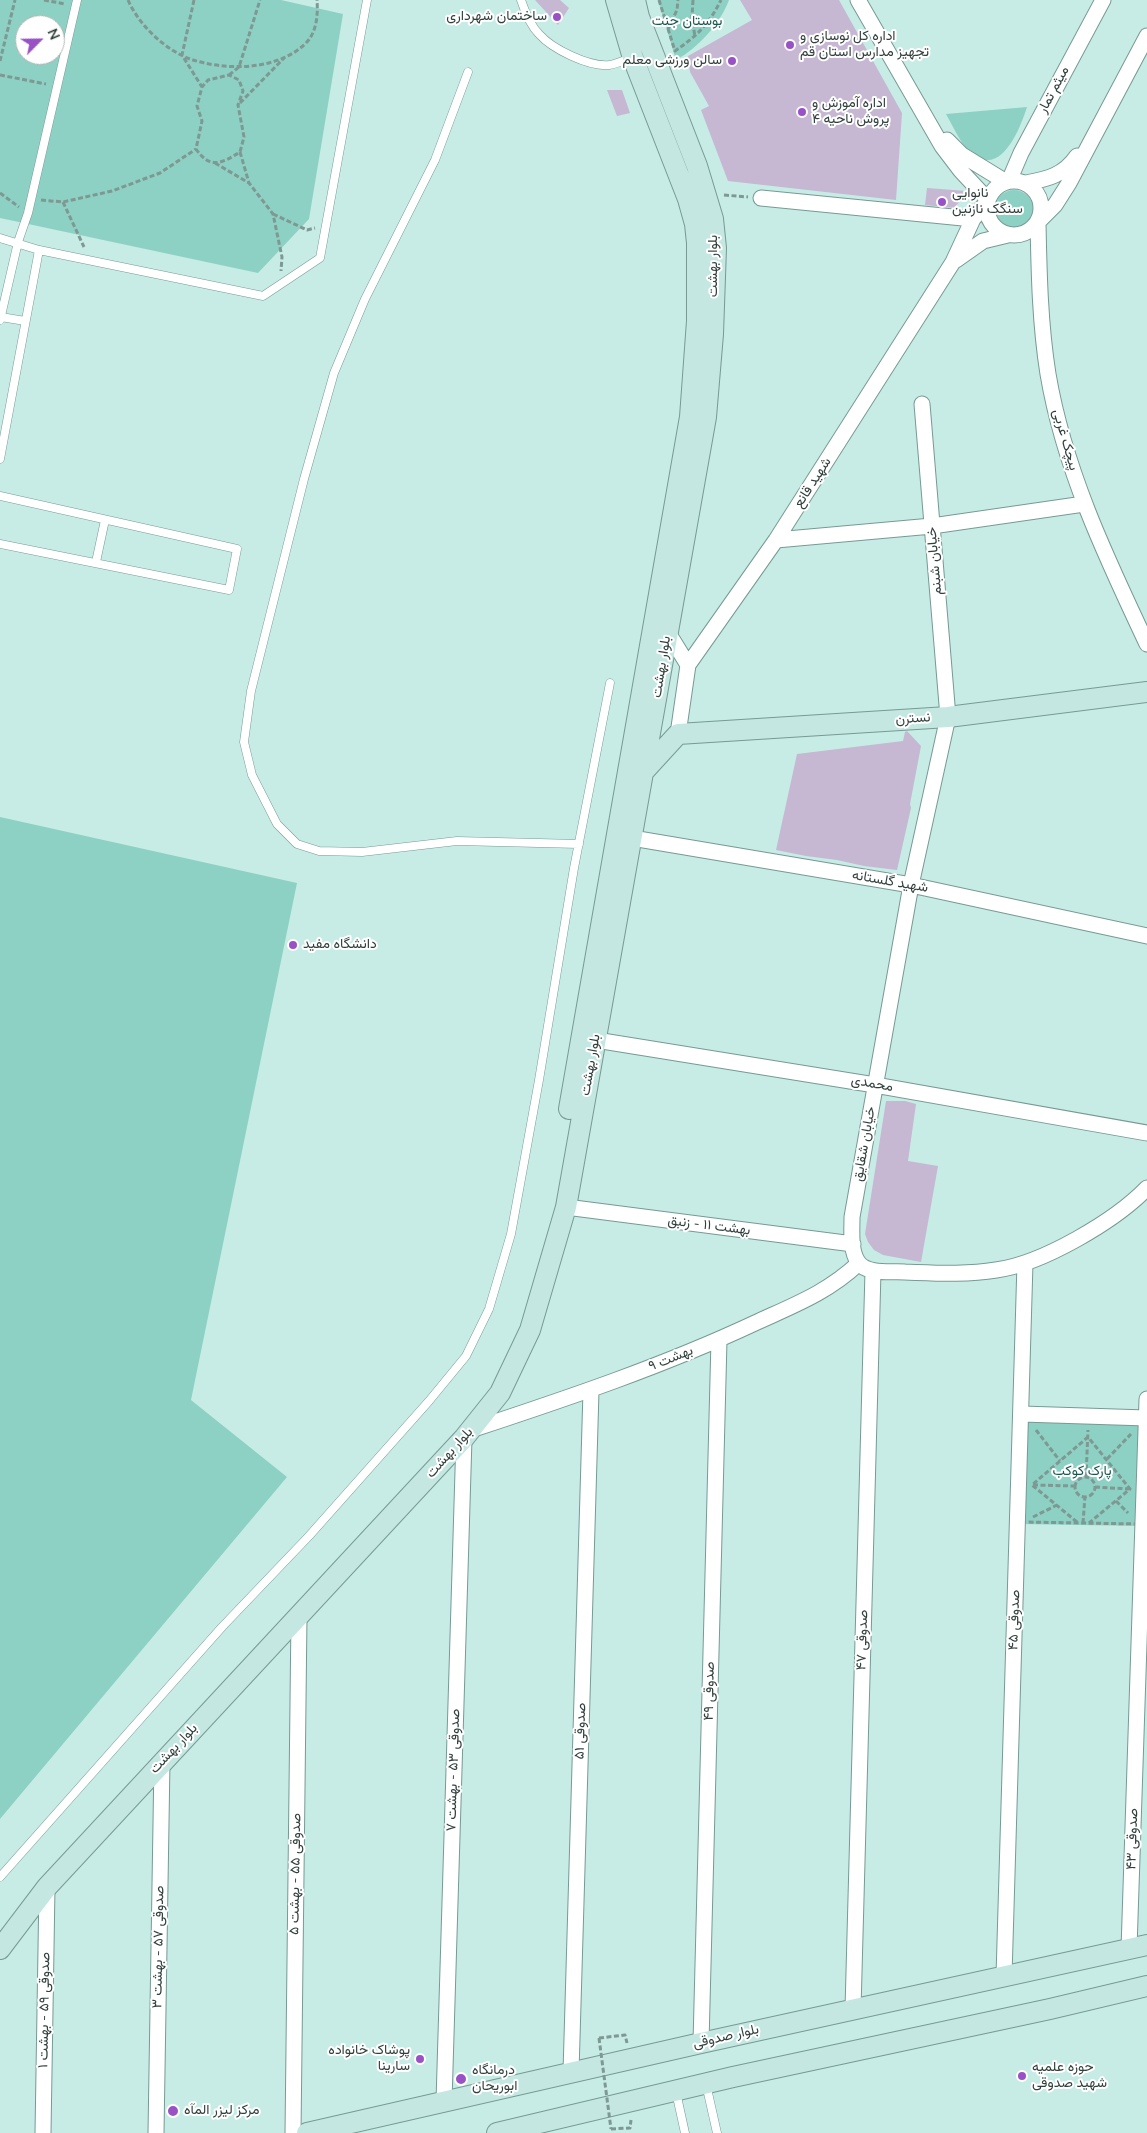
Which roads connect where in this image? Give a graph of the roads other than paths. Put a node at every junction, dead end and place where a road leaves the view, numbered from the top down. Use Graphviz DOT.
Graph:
graph roads {
  1 [pos="367,0"];
  2 [pos="521,0"];
  3 [pos="616,0"];
  4 [pos="635,0"];
  5 [pos="858,0"];
  6 [pos="77,3"];
  7 [pos="1095,4"];
  8 [pos="1147,36"];
  9 [pos="633,58"];
  10 [pos="468,72"];
  11 [pos="907,87"];
  12 [pos="1103,117"];
  13 [pos="1007,182"];
  14 [pos="1026,184"];
  15 [pos="761,198"];
  16 [pos="988,201"];
  17 [pos="972,219"];
  18 [pos="1038,222"];
  19 [pos="1025,234"];
  20 [pos="1008,235"];
  21 [pos="0,238"];
  22 [pos="18,242"];
  23 [pos="39,250"];
  24 [pos="1039,256"];
  25 [pos="953,262"];
  26 [pos="0,319"];
  27 [pos="26,321"];
  28 [pos="922,404"];
  29 [pos="0,459"];
  30 [pos="0,496"];
  31 [pos="1084,504"];
  32 [pos="105,520"];
  33 [pos="932,526"];
  34 [pos="776,540"];
  35 [pos="0,544"];
  36 [pos="96,562"];
  37 [pos="668,630"];
  38 [pos="1147,644"];
  39 [pos="688,666"];
  40 [pos="610,683"];
  41 [pos="1147,692"];
  42 [pos="948,717"];
  43 [pos="678,734"];
  44 [pos="645,770"];
  45 [pos="632,838"];
  46 [pos="579,844"];
  47 [pos="911,885"];
  48 [pos="1147,936"];
  49 [pos="596,1040"];
  50 [pos="876,1085"];
  51 [pos="1147,1133"];
  52 [pos="1147,1188"];
  53 [pos="566,1207"];
  54 [pos="853,1244"];
  55 [pos="859,1263"];
  56 [pos="1025,1263"];
  57 [pos="873,1271"];
  58 [pos="719,1340"];
  59 [pos="591,1390"];
  60 [pos="1147,1399"];
  61 [pos="1024,1416"];
  62 [pos="1144,1420"];
  63 [pos="468,1434"];
  64 [pos="299,1616"];
  65 [pos="162,1762"];
  66 [pos="0,1878"];
  67 [pos="47,1887"];
  68 [pos="0,1929"];
  69 [pos="1138,1947"];
  70 [pos="0,1949"];
  71 [pos="1004,1976"];
  72 [pos="1147,1986"];
  73 [pos="853,2009"];
  74 [pos="701,2043"];
  75 [pos="571,2072"];
  76 [pos="705,2083"];
  77 [pos="675,2090"];
  78 [pos="444,2101"];
  79 [pos="42,2133"];
  80 [pos="156,2133"];
  81 [pos="293,2133"];
  82 [pos="307,2133"];
  83 [pos="496,2133"];
  84 [pos="685,2133"];
  85 [pos="717,2133"];
  1 -- 23 [label="lane"];
  2 -- 9 [label="lane"];
  3 -- 9 [label="street, بلوار بهشت"];
  4 -- 37 [label="street, بلوار بهشت"];
  5 -- 11 [label="street"];
  6 -- 22 [label="lane"];
  7 -- 13 [label="street, میثم تمار"];
  8 -- 12 [label="street"];
  9 -- 68 [label="street, بلوار بهشت"];
  10 -- 46 [label="lane"];
  11 -- 13 [label="street"];
  11 -- 16 [label="street"];
  12 -- 14 [label="street"];
  12 -- 18 [label="street"];
  13 -- 14 [label="street"];
  13 -- 16 [label="street"];
  14 -- 18 [label="street"];
  15 -- 17 [label="street"];
  16 -- 17 [label="street"];
  16 -- 20 [label="street"];
  17 -- 25 [label="street"];
  18 -- 19 [label="street"];
  18 -- 24 [label="street, پیچک غربی"];
  19 -- 20 [label="street"];
  19 -- 24 [label="street"];
  20 -- 25 [label="street"];
  21 -- 22 [label="lane"];
  22 -- 23 [label="lane"];
  22 -- 26 [label="lane"];
  23 -- 27 [label="lane"];
  24 -- 31 [label="street, پیچک غربی"];
  25 -- 34 [label="street, شهید قانع"];
  26 -- 27 [label="lane"];
  27 -- 29 [label="lane"];
  28 -- 33 [label="street, خیابان شبنم"];
  30 -- 32 [label="lane"];
  31 -- 33 [label="street"];
  31 -- 38 [label="street, پیچک غربی"];
  32 -- 36 [label="lane"];
  32 -- 36 [label="lane"];
  33 -- 34 [label="street"];
  33 -- 42 [label="street, خیابان شبنم"];
  34 -- 39 [label="street, شهید قانع"];
  35 -- 36 [label="lane"];
  37 -- 39 [label="street"];
  37 -- 44 [label="street, بلوار بهشت"];
  39 -- 43 [label="street"];
  40 -- 46 [label="lane"];
  41 -- 42 [label="street, نسترن"];
  42 -- 43 [label="street, نسترن"];
  42 -- 47 [label="street, خیابان شقایق"];
  43 -- 44 [label="street"];
  44 -- 45 [label="street, بلوار بهشت"];
  45 -- 47 [label="street, شهید گلستانه"];
  45 -- 49 [label="street, بلوار بهشت"];
  46 -- 66 [label="lane"];
  47 -- 48 [label="street, شهید گلستانه"];
  47 -- 50 [label="street, خیابان شقایق"];
  49 -- 50 [label="street, محمدی"];
  49 -- 53 [label="street, بلوار بهشت"];
  50 -- 51 [label="street, محمدی"];
  50 -- 54 [label="street, خیابان شقایق"];
  52 -- 56 [label="street"];
  53 -- 54 [label="street, بهشت ۱۱ - زنبق"];
  53 -- 63 [label="street, بلوار بهشت"];
  54 -- 55 [label="street, خیابان شقایق"];
  55 -- 57 [label="street"];
  55 -- 58 [label="street, بهشت ۹"];
  56 -- 57 [label="street"];
  56 -- 61 [label="street, صدوقی ۴۵"];
  57 -- 73 [label="street, صدوقی ۴۷"];
  58 -- 59 [label="street, بهشت ۹"];
  58 -- 74 [label="street, صدوقی ۴۹"];
  59 -- 63 [label="street, بهشت ۹"];
  59 -- 75 [label="street, صدوقی ۵۱"];
  60 -- 62 [label="street, صدوقی ۴۳"];
  61 -- 62 [label="street"];
  61 -- 71 [label="street, صدوقی ۴۵"];
  62 -- 69 [label="street, صدوقی ۴۳"];
  63 -- 64 [label="street, بلوار بهشت"];
  63 -- 78 [label="street, صدوقی ۵۳ - بهشت ۷"];
  64 -- 65 [label="street, بلوار بهشت"];
  64 -- 81 [label="street, صدوقی ۵۵ - بهشت ۵"];
  65 -- 67 [label="street, بلوار بهشت"];
  65 -- 80 [label="street, صدوقی ۵۷ - بهشت ۳"];
  67 -- 70 [label="street, بلوار بهشت"];
  67 -- 79 [label="street, صدوقی ۵۹ - بهشت ۱"];
  69 -- 71 [label="street, بلوار صدوقی"];
  71 -- 73 [label="street, بلوار صدوقی"];
  72 -- 76 [label="street"];
  73 -- 74 [label="street, بلوار صدوقی"];
  74 -- 75 [label="street, بلوار صدوقی"];
  75 -- 78 [label="street, بلوار صدوقی"];
  76 -- 77 [label="street"];
  76 -- 85 [label="lane"];
  77 -- 83 [label="street"];
  77 -- 84 [label="lane"];
  78 -- 82 [label="street, بلوار صدوقی"];
}
